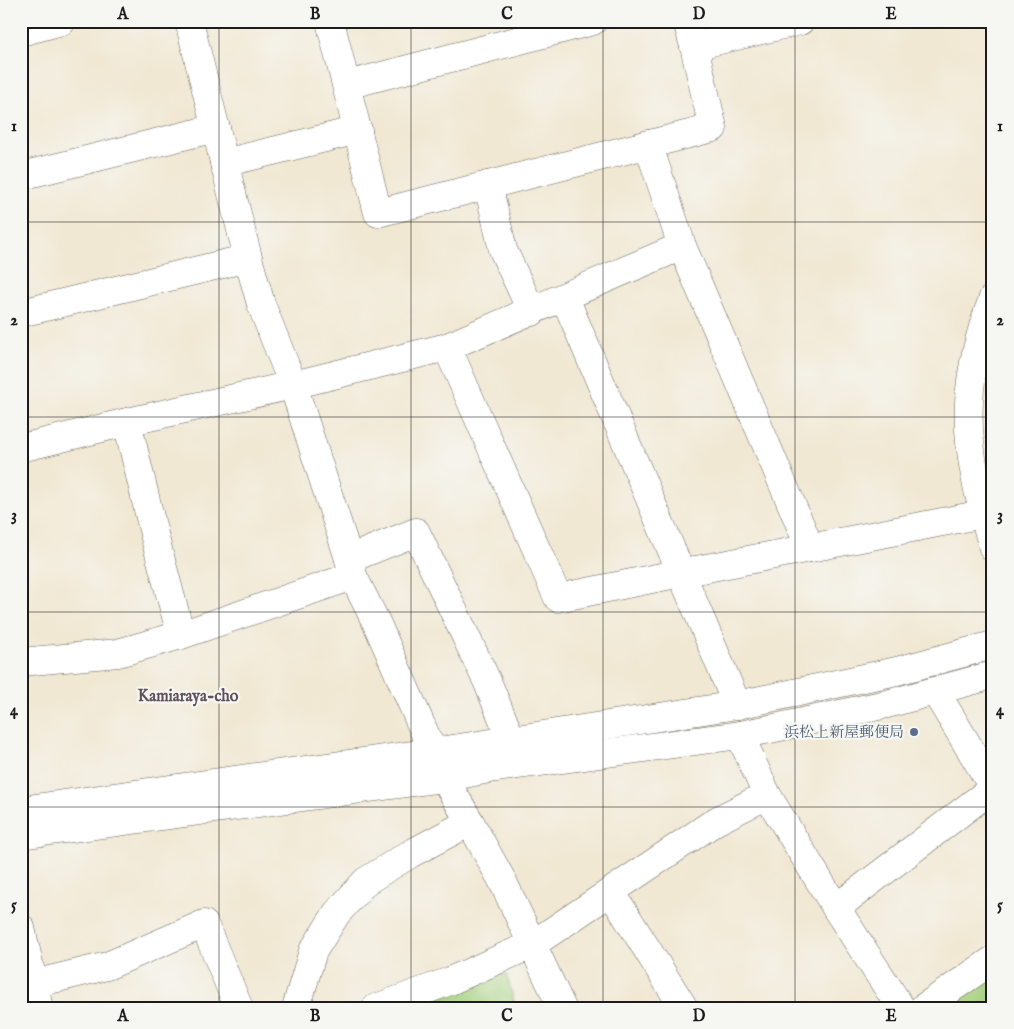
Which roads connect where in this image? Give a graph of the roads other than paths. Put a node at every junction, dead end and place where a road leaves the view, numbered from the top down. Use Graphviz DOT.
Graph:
graph roads {
  1 [pos="62,21"];
  2 [pos="189,21"];
  3 [pos="330,21"];
  4 [pos="593,21"];
  5 [pos="800,21"];
  6 [pos="21,32"];
  7 [pos="691,34"];
  8 [pos="347,85"];
  9 [pos="216,128"];
  10 [pos="358,130"];
  11 [pos="648,144"];
  12 [pos="224,163"];
  13 [pos="21,176"];
  14 [pos="488,185"];
  15 [pos="682,246"];
  16 [pos="248,258"];
  17 [pos="565,298"];
  18 [pos="993,298"];
  19 [pos="532,312"];
  20 [pos="21,313"];
  21 [pos="447,347"];
  22 [pos="293,385"];
  23 [pos="993,389"];
  24 [pos="969,401"];
  25 [pos="127,422"];
  26 [pos="21,448"];
  27 [pos="983,514"];
  28 [pos="810,548"];
  29 [pos="993,548"];
  30 [pos="351,568"];
  31 [pos="681,573"];
  32 [pos="181,635"];
  33 [pos="993,645"];
  34 [pos="21,662"];
  35 [pos="993,675"];
  36 [pos="935,691"];
  37 [pos="737,705"];
  38 [pos="740,734"];
  39 [pos="511,739"];
  40 [pos="433,752"];
  41 [pos="444,778"];
  42 [pos="993,788"];
  43 [pos="767,795"];
  44 [pos="21,810"];
  45 [pos="470,822"];
  46 [pos="21,834"];
  47 [pos="612,892"];
  48 [pos="836,908"];
  49 [pos="21,928"];
  50 [pos="533,944"];
  51 [pos="993,960"];
  52 [pos="31,992"];
  53 [pos="239,1008"];
  54 [pos="296,1008"];
  55 [pos="376,1008"];
  56 [pos="562,1008"];
  57 [pos="684,1008"];
  58 [pos="901,1008"];
  59 [pos="923,1008"];
  1 -- 6 [label="street"];
  2 -- 9 [label="street"];
  3 -- 8 [label="street"];
  4 -- 8 [label="street"];
  5 -- 7 [label="street"];
  7 -- 11 [label="street"];
  8 -- 10 [label="street"];
  9 -- 12 [label="street"];
  9 -- 13 [label="street"];
  10 -- 12 [label="street"];
  10 -- 14 [label="street"];
  11 -- 14 [label="street"];
  11 -- 15 [label="street"];
  12 -- 16 [label="street"];
  14 -- 19 [label="street"];
  15 -- 17 [label="street"];
  15 -- 28 [label="street"];
  16 -- 20 [label="street"];
  16 -- 22 [label="street"];
  17 -- 19 [label="street"];
  17 -- 31 [label="street"];
  18 -- 24 [label="street"];
  19 -- 21 [label="street"];
  21 -- 22 [label="street"];
  21 -- 31 [label="street"];
  22 -- 25 [label="street"];
  22 -- 30 [label="street"];
  23 -- 24 [label="street"];
  24 -- 27 [label="street"];
  25 -- 26 [label="street"];
  25 -- 32 [label="street"];
  27 -- 28 [label="street"];
  27 -- 29 [label="street"];
  28 -- 31 [label="street"];
  30 -- 32 [label="street"];
  30 -- 39 [label="street"];
  30 -- 40 [label="street"];
  31 -- 37 [label="street"];
  32 -- 34 [label="street"];
  33 -- 37 [label="street"];
  35 -- 36 [label="street"];
  36 -- 38 [label="street"];
  36 -- 42 [label="street"];
  37 -- 39 [label="street"];
  38 -- 41 [label="street"];
  38 -- 43 [label="street"];
  39 -- 40 [label="street"];
  40 -- 41 [label="street"];
  40 -- 44 [label="street"];
  41 -- 45 [label="street"];
  41 -- 46 [label="street"];
  42 -- 48 [label="street"];
  43 -- 47 [label="street"];
  43 -- 48 [label="street"];
  45 -- 50 [label="street"];
  45 -- 54 [label="street"];
  47 -- 50 [label="street"];
  47 -- 57 [label="street"];
  48 -- 58 [label="street"];
  49 -- 52 [label="street"];
  50 -- 55 [label="street"];
  50 -- 56 [label="street"];
  51 -- 59 [label="street"];
  52 -- 53 [label="street"];
}
